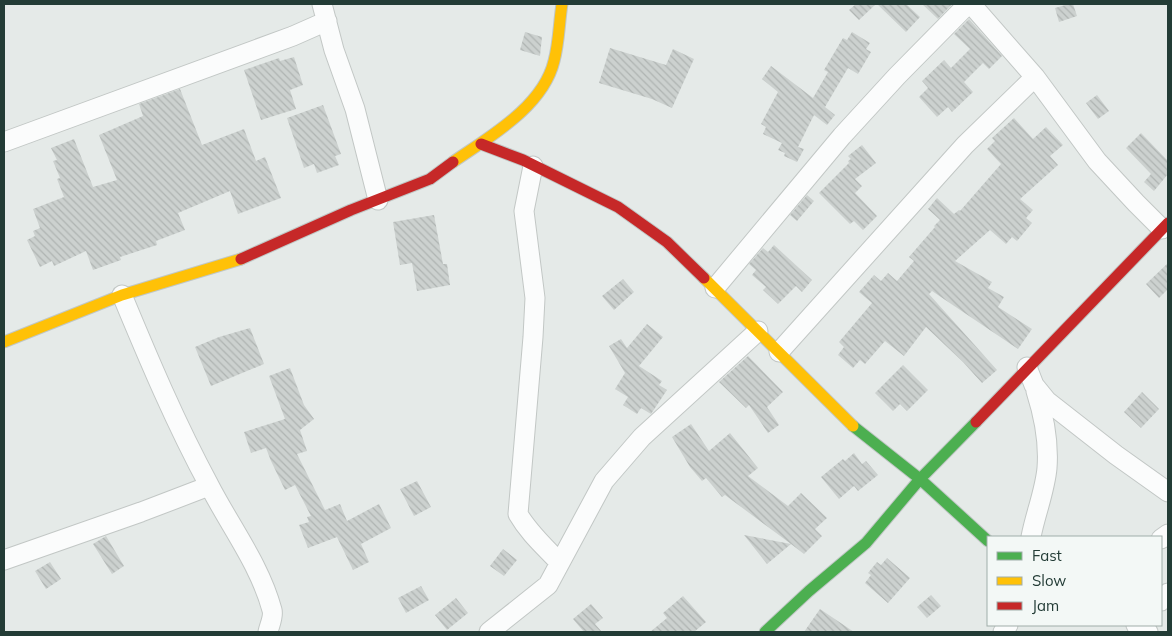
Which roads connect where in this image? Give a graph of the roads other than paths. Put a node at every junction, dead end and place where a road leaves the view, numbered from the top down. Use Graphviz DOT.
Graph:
graph roads {
  1 [pos="562,4"];
  2 [pos="969,4"];
  3 [pos="329,10"];
  4 [pos="1035,77"];
  5 [pos="4,142"];
  6 [pos="482,144"];
  7 [pos="534,166"];
  8 [pos="378,200"];
  9 [pos="1165,226"];
  10 [pos="715,288"];
  11 [pos="122,295"];
  12 [pos="758,332"];
  13 [pos="4,342"];
  14 [pos="778,352"];
  15 [pos="1027,367"];
  16 [pos="1034,385"];
  17 [pos="920,479"];
  18 [pos="209,486"];
  19 [pos="1168,492"];
  20 [pos="1031,536"];
  21 [pos="987,540"];
  22 [pos="4,560"];
  23 [pos="559,562"];
  24 [pos="268,632"];
  25 [pos="489,632"];
  26 [pos="765,632"];
  1 -- 6 [label="street"];
  2 -- 4 [label="street"];
  2 -- 10 [label="street"];
  3 -- 5 [label="street"];
  3 -- 8 [label="street"];
  4 -- 9 [label="street"];
  4 -- 14 [label="street"];
  6 -- 7 [label="street"];
  6 -- 8 [label="street"];
  7 -- 10 [label="street"];
  7 -- 23 [label="street"];
  8 -- 11 [label="street"];
  9 -- 15 [label="street"];
  10 -- 12 [label="street"];
  11 -- 13 [label="street"];
  11 -- 18 [label="street"];
  12 -- 14 [label="street"];
  12 -- 23 [label="street"];
  14 -- 17 [label="street"];
  15 -- 16 [label="street"];
  15 -- 17 [label="street"];
  16 -- 19 [label="street"];
  16 -- 20 [label="street"];
  17 -- 21 [label="street"];
  17 -- 26 [label="street"];
  18 -- 22 [label="street"];
  18 -- 24 [label="street"];
  23 -- 25 [label="street"];
}
